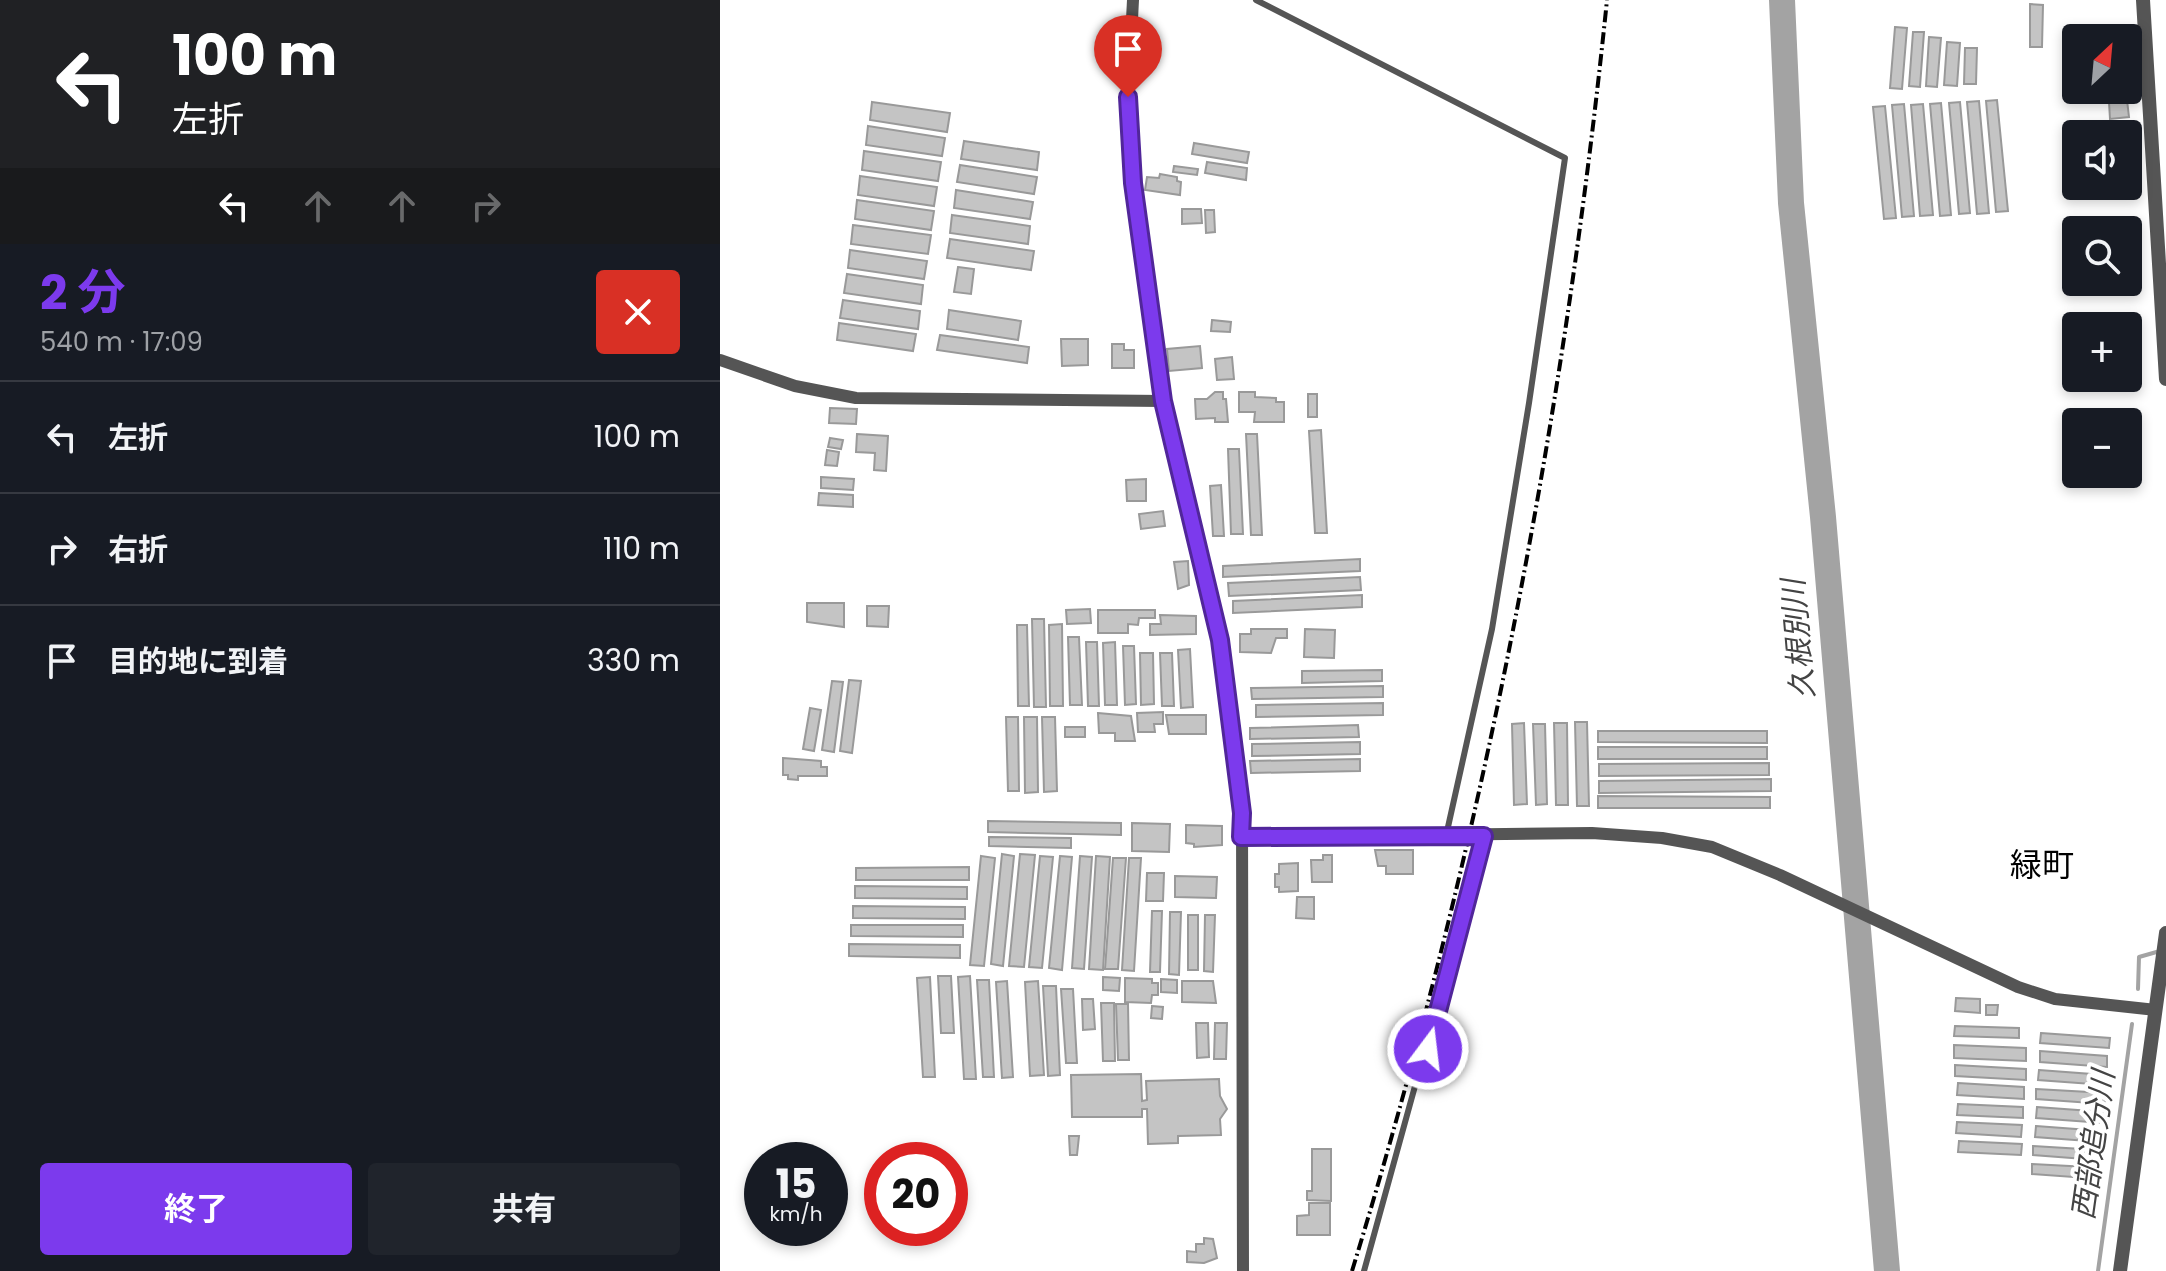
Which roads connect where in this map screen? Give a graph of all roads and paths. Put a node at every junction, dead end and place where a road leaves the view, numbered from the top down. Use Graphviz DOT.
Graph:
graph roads {
  1 [pos="1133,0"];
  2 [pos="1256,0"];
  3 [pos="2143,0"];
  4 [pos="720,360"];
  5 [pos="2166,379"];
  6 [pos="1163,401"];
  7 [pos="1446,836"];
  8 [pos="1484,836"];
  9 [pos="1241,837"];
  10 [pos="2166,933"];
  11 [pos="2165,941"];
  12 [pos="2161,1010"];
  13 [pos="1243,1271"];
  14 [pos="1364,1271"];
  15 [pos="2120,1271"];
  1 -- 6 [label="street"];
  2 -- 7 [label="lane"];
  3 -- 5 [label="street"];
  4 -- 6 [label="street"];
  6 -- 9 [label="street"];
  7 -- 8 [label="street"];
  7 -- 9 [label="street"];
  8 -- 12 [label="street"];
  8 -- 14 [label="lane"];
  9 -- 13 [label="street"];
  10 -- 11 [label="street"];
  11 -- 12 [label="street"];
  12 -- 15 [label="street"];
}
